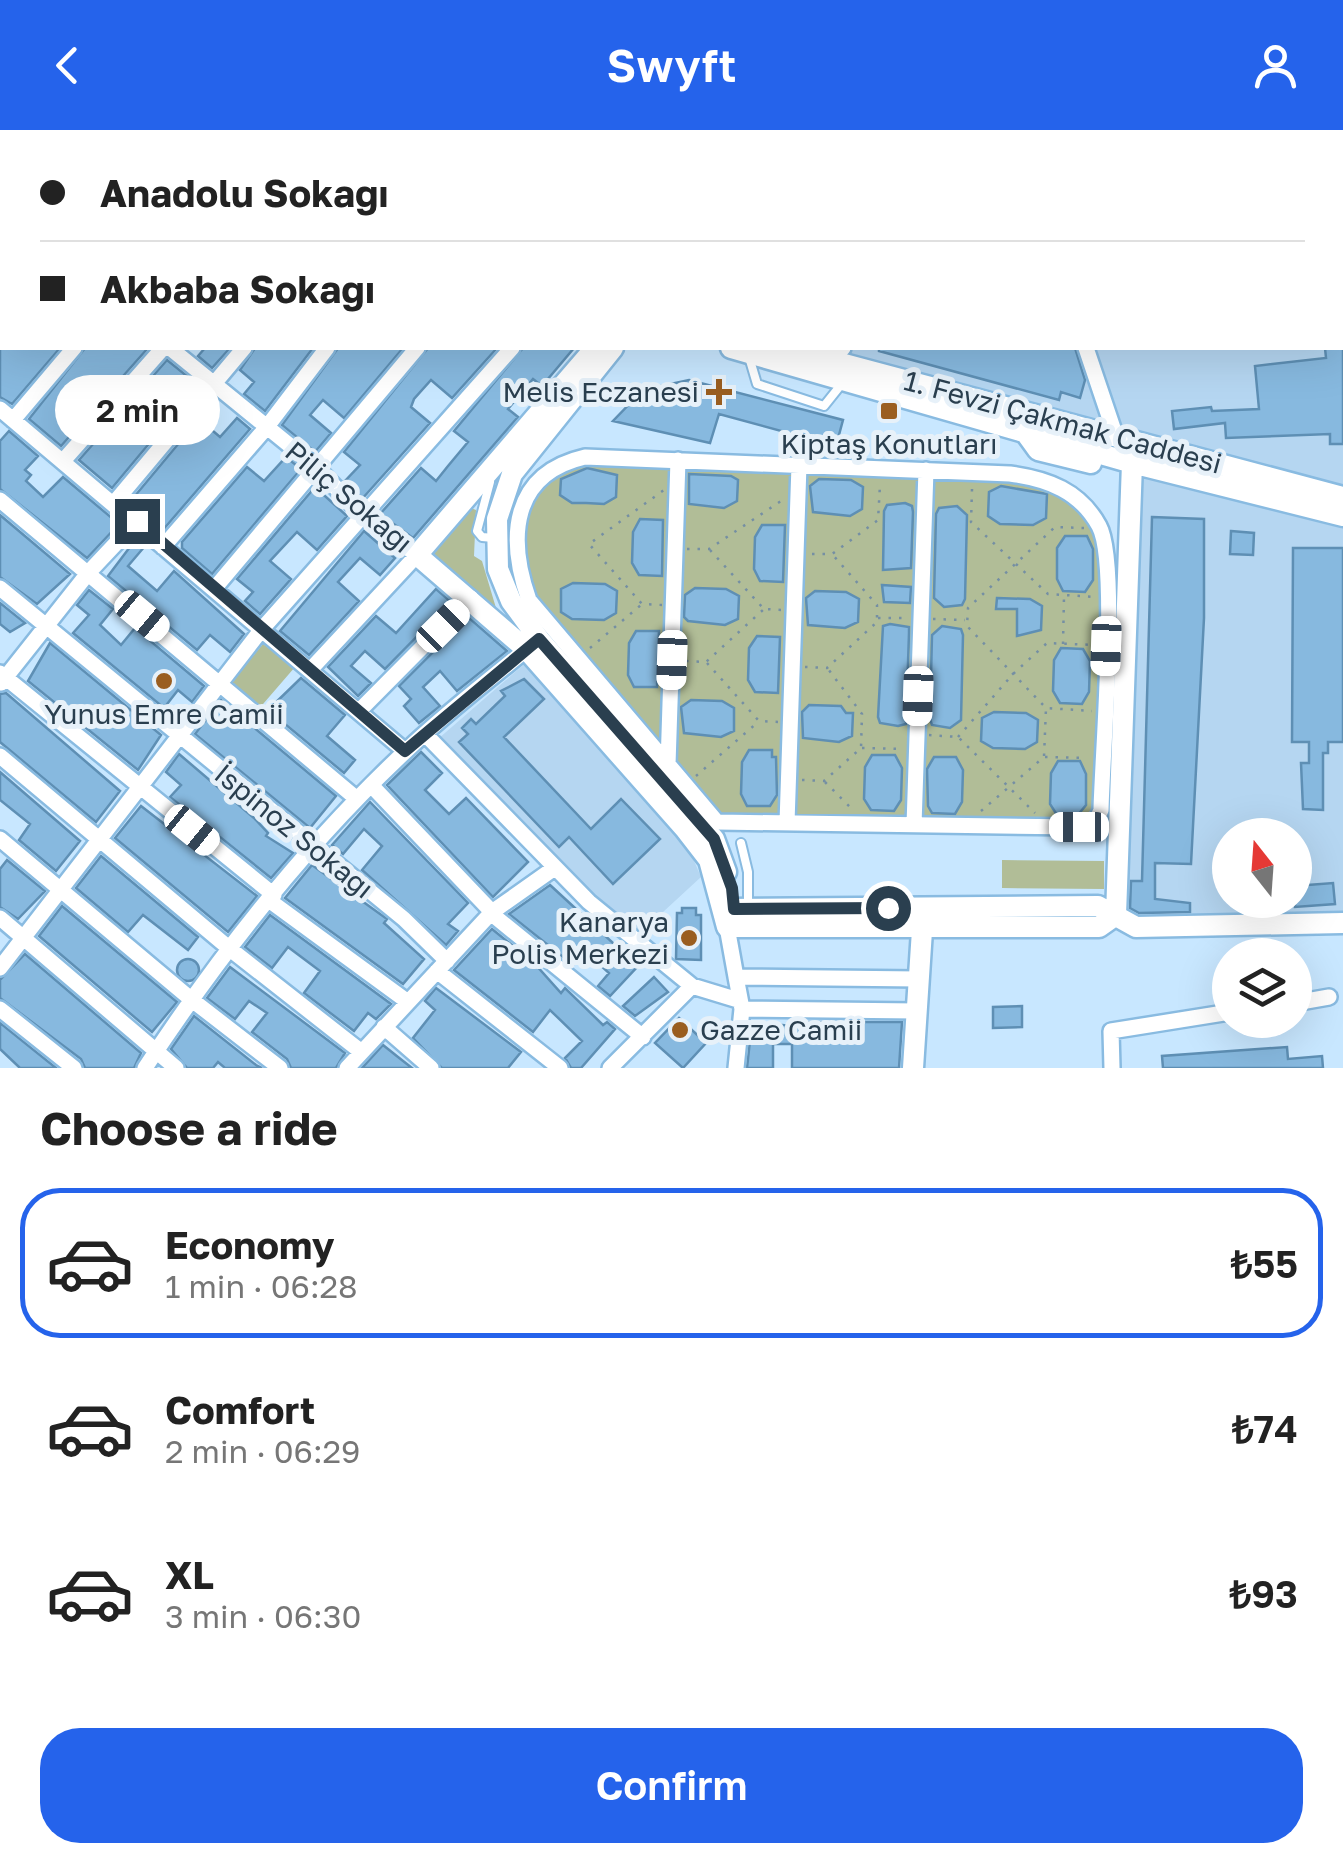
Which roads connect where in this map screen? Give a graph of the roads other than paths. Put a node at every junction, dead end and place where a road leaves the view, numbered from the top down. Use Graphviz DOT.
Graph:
graph roads {
  1 [pos="72,350"];
  2 [pos="164,350"];
  3 [pos="169,350"];
  4 [pos="242,350"];
  5 [pos="325,350"];
  6 [pos="416,350"];
  7 [pos="510,350"];
  8 [pos="608,350"];
  9 [pos="740,350"];
  10 [pos="810,350"];
  11 [pos="1086,350"];
  12 [pos="835,352"];
  13 [pos="846,379"];
  14 [pos="216,382"];
  15 [pos="559,401"];
  16 [pos="4,413"];
  17 [pos="266,428"];
  18 [pos="1107,435"];
  19 [pos="1135,453"];
  20 [pos="1102,454"];
  21 [pos="502,460"];
  22 [pos="678,460"];
  23 [pos="63,462"];
  24 [pos="799,465"];
  25 [pos="315,466"];
  26 [pos="926,470"];
  27 [pos="1343,496"];
  28 [pos="0,500"];
  29 [pos="114,503"];
  30 [pos="362,515"];
  31 [pos="1343,516"];
  32 [pos="137,521"];
  33 [pos="496,538"];
  34 [pos="518,538"];
  35 [pos="163,546"];
  36 [pos="417,556"];
  37 [pos="90,572"];
  38 [pos="0,588"];
  39 [pos="214,589"];
  40 [pos="471,598"];
  41 [pos="49,627"];
  42 [pos="262,629"];
  43 [pos="533,644"];
  44 [pos="311,669"];
  45 [pos="2,678"];
  46 [pos="220,682"];
  47 [pos="359,711"];
  48 [pos="425,734"];
  49 [pos="177,737"];
  50 [pos="405,751"];
  51 [pos="0,756"];
  52 [pos="668,765"];
  53 [pos="138,786"];
  54 [pos="372,786"];
  55 [pos="357,800"];
  56 [pos="787,823"];
  57 [pos="914,825"];
  58 [pos="0,839"];
  59 [pos="100,841"];
  60 [pos="741,843"];
  61 [pos="313,846"];
  62 [pos="553,869"];
  63 [pos="60,889"];
  64 [pos="272,898"];
  65 [pos="492,913"];
  66 [pos="1116,915"];
  67 [pos="923,917"];
  68 [pos="0,918"];
  69 [pos="733,921"];
  70 [pos="1343,923"];
  71 [pos="24,938"];
  72 [pos="230,949"];
  73 [pos="442,966"];
  74 [pos="0,968"];
  75 [pos="736,977"];
  76 [pos="919,980"];
  77 [pos="692,986"];
  78 [pos="1329,998"];
  79 [pos="192,1000"];
  80 [pos="1312,1000"];
  81 [pos="408,1002"];
  82 [pos="740,1005"];
  83 [pos="0,1009"];
  84 [pos="917,1012"];
  85 [pos="1212,1015"];
  86 [pos="384,1028"];
  87 [pos="643,1037"];
  88 [pos="360,1050"];
  89 [pos="156,1051"];
  90 [pos="74,1068"];
  91 [pos="145,1068"];
  92 [pos="176,1068"];
  93 [pos="280,1068"];
  94 [pos="347,1068"];
  95 [pos="431,1068"];
  96 [pos="560,1068"];
  97 [pos="610,1068"];
  98 [pos="736,1068"];
  99 [pos="913,1068"];
  100 [pos="1112,1068"];
  1 -- 16 [label="street"];
  2 -- 23 [label="street"];
  3 -- 14 [label="street, Piliç Sokağı"];
  4 -- 14 [label="street"];
  5 -- 17 [label="street"];
  6 -- 25 [label="street"];
  7 -- 30 [label="street"];
  8 -- 15 [label="street"];
  9 -- 13 [label="street"];
  9 -- 13 [label="lane"];
  10 -- 12 [label="street, 1. Fevzi Çakmak Caddesi"];
  11 -- 18 [label="street"];
  12 -- 18 [label="street, 1. Fevzi Çakmak Caddesi"];
  13 -- 20 [label="street"];
  14 -- 17 [label="street, Piliç Sokağı"];
  14 -- 29 [label="street"];
  15 -- 21 [label="street"];
  15 -- 33 [label="street"];
  16 -- 23 [label="street"];
  17 -- 25 [label="street, Piliç Sokağı"];
  17 -- 35 [label="street"];
  18 -- 19 [label="street, 1. Fevzi Çakmak Caddesi"];
  18 -- 20 [label="street"];
  19 -- 20 [label="street"];
  19 -- 27 [label="street, 1. Fevzi Çakmak Caddesi"];
  19 -- 31 [label="street"];
  19 -- 66 [label="street"];
  21 -- 33 [label="lane"];
  21 -- 36 [label="street"];
  22 -- 24 [label="street"];
  22 -- 34 [label="street"];
  22 -- 52 [label="street"];
  23 -- 29 [label="street"];
  24 -- 26 [label="street"];
  24 -- 56 [label="street"];
  25 -- 30 [label="street, Piliç Sokağı"];
  25 -- 39 [label="street"];
  26 -- 57 [label="street"];
  26 -- 57 [label="street"];
  28 -- 37 [label="street"];
  29 -- 32 [label="street"];
  30 -- 36 [label="street, Piliç Sokağı"];
  30 -- 42 [label="street"];
  32 -- 35 [label="street"];
  32 -- 37 [label="street"];
  33 -- 34 [label="street"];
  33 -- 43 [label="street"];
  34 -- 52 [label="street"];
  35 -- 39 [label="street"];
  36 -- 40 [label="street, Piliç Sokağı"];
  36 -- 44 [label="street"];
  37 -- 41 [label="street"];
  37 -- 46 [label="street"];
  38 -- 41 [label="street, İspinoz Sokağı"];
  39 -- 42 [label="street"];
  40 -- 43 [label="street, Piliç Sokağı"];
  40 -- 47 [label="street"];
  41 -- 45 [label="street"];
  41 -- 49 [label="street, İspinoz Sokağı"];
  42 -- 44 [label="street"];
  42 -- 46 [label="street"];
  43 -- 48 [label="street"];
  43 -- 69 [label="street"];
  44 -- 47 [label="street"];
  45 -- 53 [label="street"];
  46 -- 49 [label="street"];
  46 -- 55 [label="street"];
  47 -- 50 [label="street"];
  48 -- 50 [label="street"];
  48 -- 62 [label="street"];
  49 -- 53 [label="street"];
  49 -- 61 [label="street, İspinoz Sokağı"];
  50 -- 54 [label="street"];
  51 -- 59 [label="street"];
  52 -- 56 [label="street"];
  53 -- 59 [label="street"];
  53 -- 64 [label="street"];
  54 -- 55 [label="street"];
  54 -- 65 [label="street"];
  55 -- 61 [label="street"];
  56 -- 57 [label="street"];
  58 -- 63 [label="street"];
  59 -- 63 [label="street"];
  59 -- 72 [label="street"];
  60 -- 69 [label="lane"];
  61 -- 64 [label="street"];
  61 -- 73 [label="street, İspinoz Sokağı"];
  62 -- 65 [label="street"];
  62 -- 77 [label="street"];
  63 -- 71 [label="street"];
  63 -- 79 [label="street"];
  64 -- 72 [label="street"];
  64 -- 81 [label="street"];
  65 -- 73 [label="street"];
  65 -- 87 [label="street"];
  66 -- 67 [label="street"];
  66 -- 70 [label="street"];
  67 -- 69 [label="street"];
  67 -- 76 [label="street"];
  68 -- 71 [label="street"];
  69 -- 75 [label="street"];
  71 -- 74 [label="street"];
  71 -- 89 [label="street"];
  72 -- 79 [label="street"];
  72 -- 88 [label="street"];
  73 -- 81 [label="street"];
  73 -- 96 [label="street, İspinoz Sokağı"];
  75 -- 76 [label="street"];
  75 -- 82 [label="street"];
  76 -- 84 [label="street"];
  77 -- 82 [label="street"];
  77 -- 87 [label="street"];
  78 -- 80 [label="street"];
  79 -- 89 [label="street"];
  79 -- 93 [label="street"];
  81 -- 86 [label="street"];
  82 -- 84 [label="street"];
  82 -- 98 [label="street"];
  83 -- 90 [label="street"];
  84 -- 99 [label="street"];
  85 -- 100 [label="street"];
  86 -- 88 [label="street"];
  86 -- 95 [label="street"];
  87 -- 97 [label="street"];
  88 -- 94 [label="street"];
  89 -- 91 [label="street"];
  89 -- 92 [label="street"];
}
